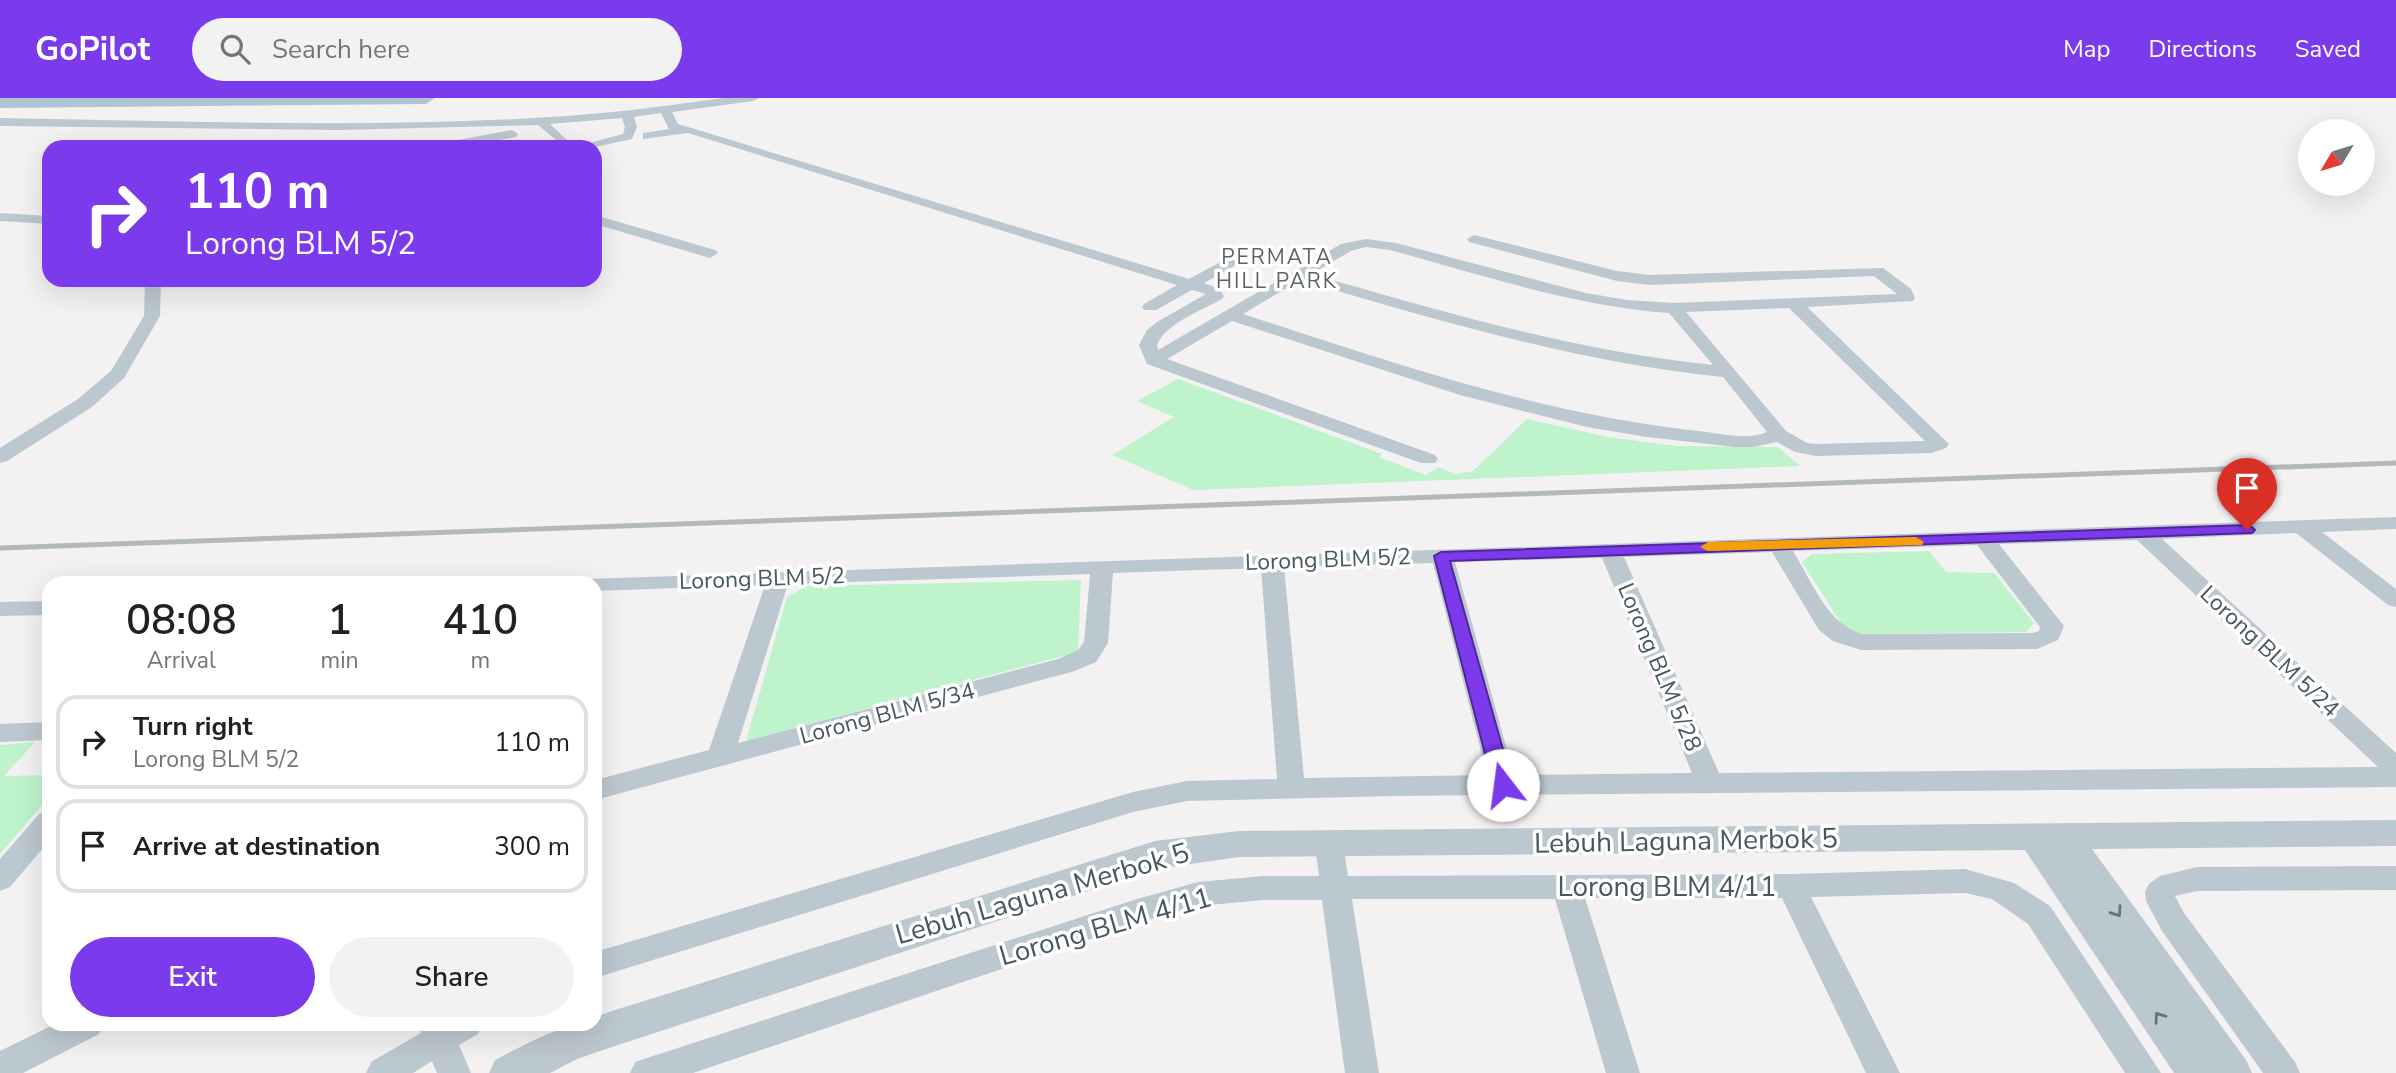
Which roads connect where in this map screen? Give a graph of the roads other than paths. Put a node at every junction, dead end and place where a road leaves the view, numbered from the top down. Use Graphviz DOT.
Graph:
graph roads {
  1 [pos="426,98"];
  2 [pos="753,98"];
  3 [pos="177,99"];
  4 [pos="0,100"];
  5 [pos="23,102"];
  6 [pos="686,103"];
  7 [pos="664,108"];
  8 [pos="0,113"];
  9 [pos="627,113"];
  10 [pos="0,122"];
  11 [pos="547,124"];
  12 [pos="417,126"];
  13 [pos="689,129"];
  14 [pos="647,136"];
  15 [pos="424,140"];
  16 [pos="474,140"];
  17 [pos="561,140"];
  18 [pos="602,142"];
  19 [pos="0,217"];
  20 [pos="42,220"];
  21 [pos="602,221"];
  22 [pos="1474,239"];
  23 [pos="710,253"];
  24 [pos="1229,263"];
  25 [pos="1299,275"];
  26 [pos="1193,284"];
  27 [pos="153,287"];
  28 [pos="1795,305"];
  29 [pos="1150,307"];
  30 [pos="1674,308"];
  31 [pos="1230,315"];
  32 [pos="1153,360"];
  33 [pos="1725,372"];
  34 [pos="1777,434"];
  35 [pos="0,457"];
  36 [pos="1428,459"];
  37 [pos="2396,523"];
  38 [pos="2301,527"];
  39 [pos="2144,534"];
  40 [pos="1983,540"];
  41 [pos="1779,546"];
  42 [pos="1610,551"];
  43 [pos="1441,556"];
  44 [pos="1272,561"];
  45 [pos="1102,566"];
  46 [pos="779,578"];
  47 [pos="602,584"];
  48 [pos="2396,600"];
  49 [pos="42,607"];
  50 [pos="0,610"];
  51 [pos="42,731"];
  52 [pos="0,733"];
  53 [pos="720,757"];
  54 [pos="2396,769"];
  55 [pos="2396,776"];
  56 [pos="1710,783"];
  57 [pos="1503,785"];
  58 [pos="602,788"];
  59 [pos="1290,789"];
  60 [pos="42,829"];
  61 [pos="2396,833"];
  62 [pos="2049,837"];
  63 [pos="1329,844"];
  64 [pos="2396,878"];
  65 [pos="0,879"];
  66 [pos="1791,886"];
  67 [pos="1567,887"];
  68 [pos="1336,888"];
  69 [pos="2160,892"];
  70 [pos="602,963"];
  71 [pos="74,1031"];
  72 [pos="443,1031"];
  73 [pos="446,1031"];
  74 [pos="0,1068"];
  75 [pos="383,1073"];
  76 [pos="454,1073"];
  77 [pos="510,1073"];
  78 [pos="647,1073"];
  79 [pos="1362,1073"];
  80 [pos="1623,1073"];
  81 [pos="1883,1073"];
  82 [pos="2144,1073"];
  83 [pos="2199,1073"];
  84 [pos="2231,1073"];
  85 [pos="2283,1073"];
  1 -- 3 [label="main road"];
  2 -- 6 [label="street"];
  3 -- 4 [label="main road"];
  3 -- 5 [label="main road"];
  4 -- 5 [label="main road"];
  5 -- 8 [label="street"];
  6 -- 7 [label="street"];
  6 -- 13 [label="street"];
  7 -- 9 [label="street"];
  7 -- 13 [label="street"];
  9 -- 11 [label="street"];
  9 -- 18 [label="street"];
  10 -- 12 [label="street"];
  11 -- 12 [label="street"];
  11 -- 16 [label="street"];
  11 -- 17 [label="street"];
  12 -- 15 [label="street"];
  13 -- 14 [label="street"];
  13 -- 26 [label="street"];
  19 -- 20 [label="street"];
  21 -- 23 [label="street"];
  22 -- 28 [label="street"];
  24 -- 26 [label="street"];
  25 -- 30 [label="street"];
  25 -- 31 [label="street"];
  25 -- 33 [label="street"];
  26 -- 29 [label="street"];
  26 -- 32 [label="street"];
  27 -- 35 [label="street"];
  28 -- 30 [label="street"];
  28 -- 34 [label="street"];
  30 -- 33 [label="street"];
  31 -- 32 [label="street"];
  31 -- 34 [label="street"];
  32 -- 36 [label="street"];
  33 -- 34 [label="street"];
  37 -- 38 [label="street, Lorong BLM 5/2"];
  38 -- 39 [label="street, Lorong BLM 5/2"];
  38 -- 48 [label="street"];
  39 -- 40 [label="street, Lorong BLM 5/2"];
  39 -- 54 [label="street, Lorong BLM 5/24"];
  40 -- 41 [label="street, Lorong BLM 5/2"];
  40 -- 41 [label="street"];
  41 -- 42 [label="street, Lorong BLM 5/2"];
  42 -- 43 [label="street, Lorong BLM 5/2"];
  42 -- 56 [label="street, Lorong BLM 5/28"];
  43 -- 44 [label="street, Lorong BLM 5/2"];
  43 -- 57 [label="street"];
  44 -- 45 [label="street, Lorong BLM 5/2"];
  44 -- 59 [label="street"];
  45 -- 46 [label="street, Lorong BLM 5/2"];
  45 -- 53 [label="street, Lorong BLM 5/34"];
  46 -- 47 [label="street, Lorong BLM 5/2"];
  46 -- 53 [label="street"];
  49 -- 50 [label="street"];
  51 -- 52 [label="street"];
  53 -- 58 [label="street, Lorong BLM 5/34"];
  55 -- 56 [label="street"];
  56 -- 57 [label="street"];
  57 -- 59 [label="street"];
  59 -- 70 [label="street"];
  60 -- 65 [label="street"];
  61 -- 62 [label="street, Lebuh Laguna Merbok 5"];
  62 -- 63 [label="street, Lebuh Laguna Merbok 5"];
  83 -- 62 [label="street, one-way"];
  62 -- 84 [label="street, one-way"];
  63 -- 68 [label="street"];
  63 -- 77 [label="street, Lebuh Laguna Merbok 5"];
  64 -- 69 [label="street"];
  66 -- 67 [label="street, Lorong BLM 4/11"];
  66 -- 81 [label="street"];
  66 -- 82 [label="street"];
  67 -- 68 [label="street, Lorong BLM 4/11"];
  67 -- 80 [label="street"];
  68 -- 78 [label="street, Lorong BLM 4/11"];
  68 -- 79 [label="street"];
  69 -- 85 [label="street"];
  71 -- 74 [label="street"];
  72 -- 75 [label="street"];
  73 -- 76 [label="street"];
}
